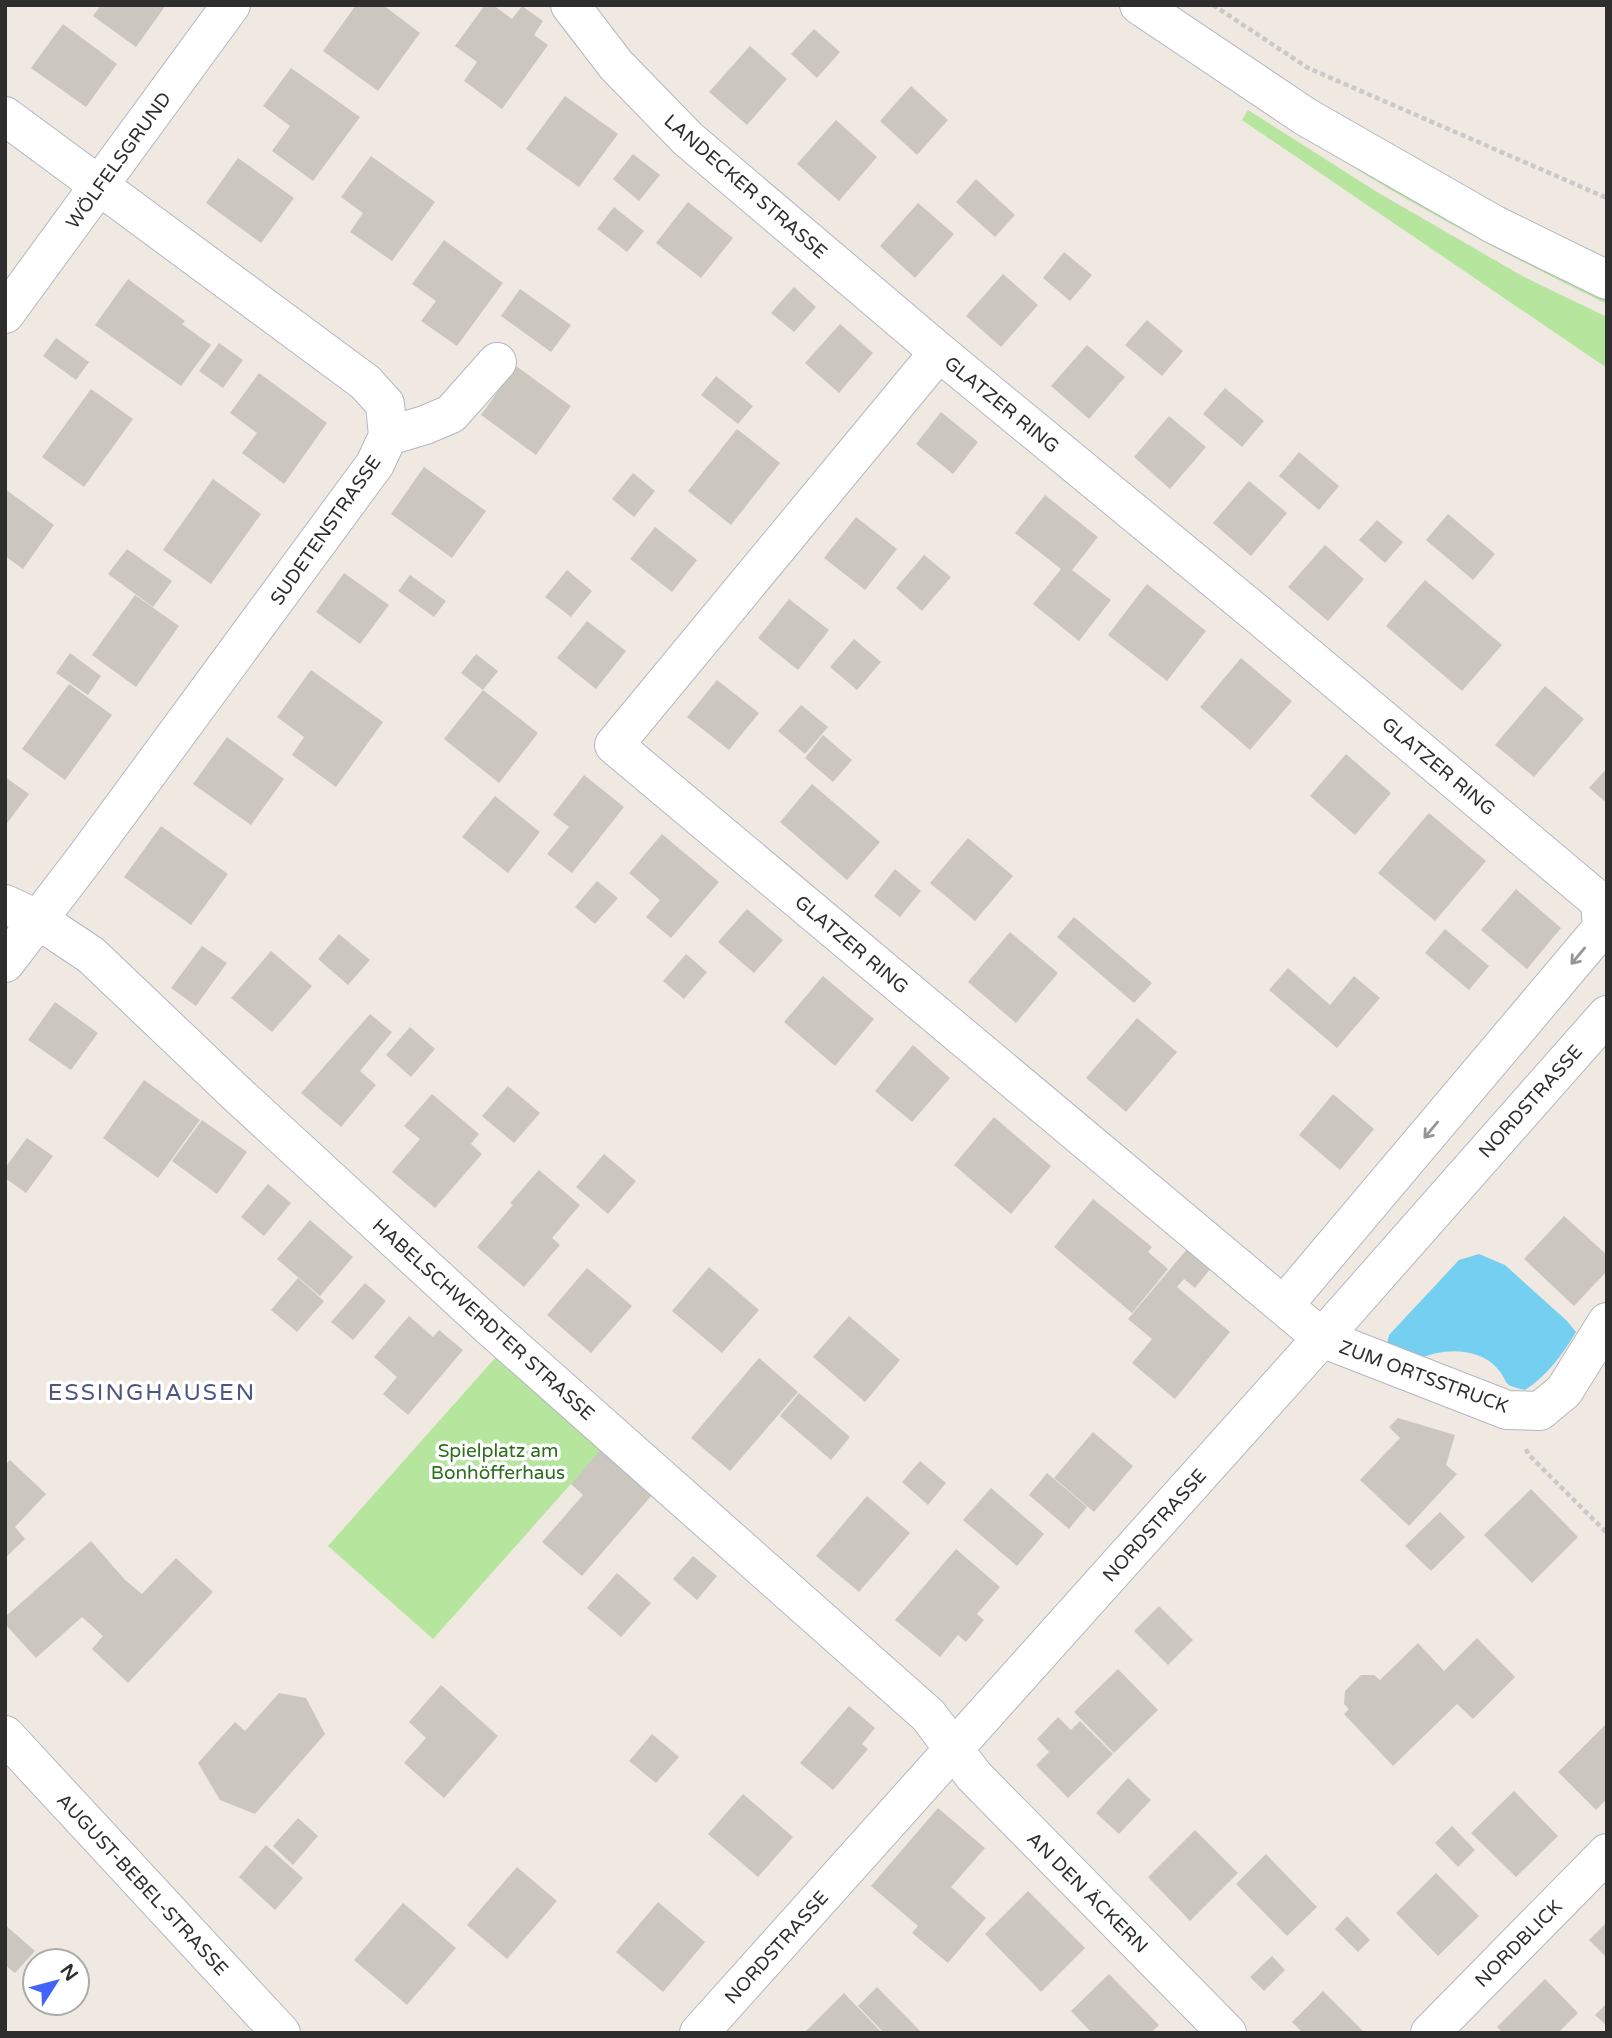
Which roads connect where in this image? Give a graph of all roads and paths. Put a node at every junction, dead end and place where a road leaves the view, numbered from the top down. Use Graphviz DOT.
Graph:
graph roads {
  1 [pos="231,5"];
  2 [pos="570,5"];
  3 [pos="1139,5"];
  4 [pos="1213,5"];
  5 [pos="5,116"];
  6 [pos="100,184"];
  7 [pos="1607,198"];
  8 [pos="1607,280"];
  9 [pos="5,314"];
  10 [pos="939,352"];
  11 [pos="497,362"];
  12 [pos="388,436"];
  13 [pos="21,912"];
  14 [pos="5,963"];
  15 [pos="1607,1015"];
  16 [pos="1284,1305"];
  17 [pos="1607,1322"];
  18 [pos="1322,1338"];
  19 [pos="1507,1410"];
  20 [pos="1607,1533"];
  21 [pos="9,1746"];
  22 [pos="953,1748"];
  23 [pos="1607,1853"];
  24 [pos="281,2033"];
  25 [pos="699,2033"];
  26 [pos="1227,2033"];
  27 [pos="1430,2033"];
  1 -- 6 [label="street, WÖLFELSGRUND"];
  2 -- 10 [label="street, LANDECKER STRASSE"];
  3 -- 8 [label="street"];
  4 -- 7 [label="path"];
  5 -- 6 [label="street, SUDETENSTRASSE"];
  6 -- 9 [label="street, WÖLFELSGRUND"];
  6 -- 12 [label="street, SUDETENSTRASSE"];
  10 -- 16 [label="street, GLATZER RING, one-way"];
  10 -- 16 [label="street, GLATZER RING"];
  11 -- 12 [label="street"];
  12 -- 13 [label="street, SUDETENSTRASSE"];
  13 -- 14 [label="street, SUDETENSTRASSE"];
  13 -- 22 [label="street, HABELSCHWERDTER STRASSE"];
  15 -- 18 [label="street, NORDSTRASSE"];
  16 -- 18 [label="street, GLATZER RING"];
  17 -- 19 [label="street, ZUM ORTSSTRUCK"];
  18 -- 19 [label="street, ZUM ORTSSTRUCK"];
  18 -- 22 [label="street, NORDSTRASSE"];
  19 -- 20 [label="path"];
  21 -- 24 [label="street, AUGUST-BEBEL-STRASSE"];
  22 -- 25 [label="street, NORDSTRASSE"];
  22 -- 26 [label="street, AN DEN ÄCKERN"];
  23 -- 27 [label="street, NORDBLICK"];
}
